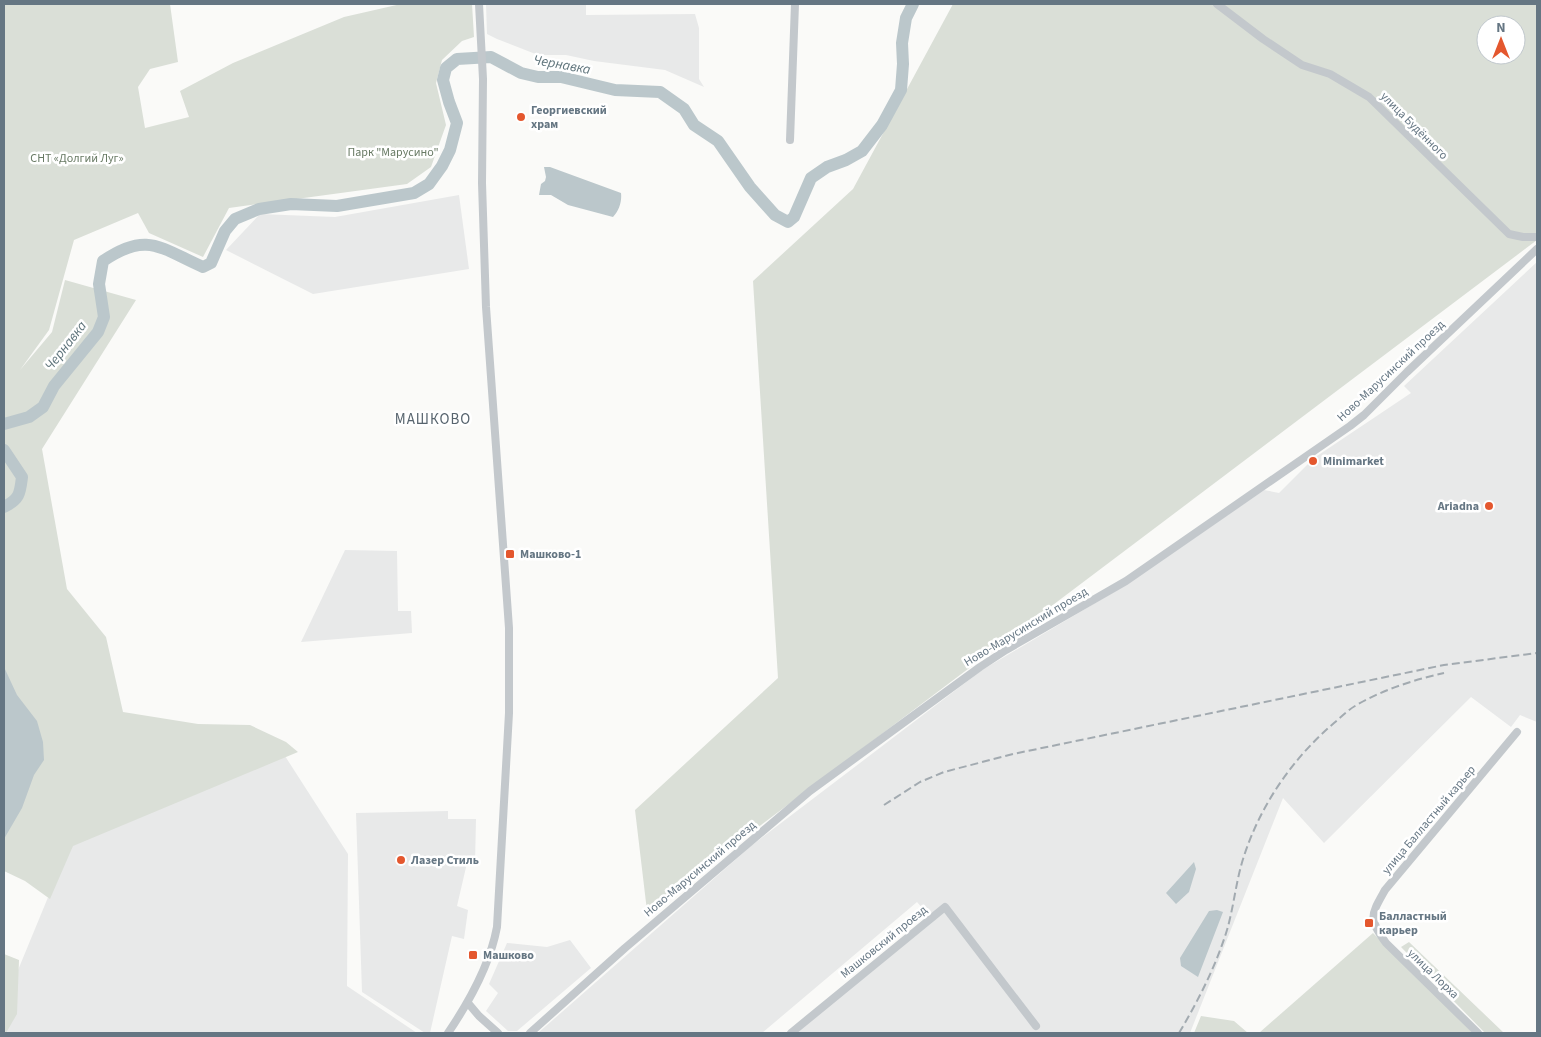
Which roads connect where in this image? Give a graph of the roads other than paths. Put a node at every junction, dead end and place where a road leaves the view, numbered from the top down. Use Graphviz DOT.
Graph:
graph roads {
  1 [pos="479,4"];
  2 [pos="796,4"];
  3 [pos="1218,4"];
  4 [pos="790,140"];
  5 [pos="1537,237"];
  6 [pos="1537,249"];
  7 [pos="1516,732"];
  8 [pos="1375,928"];
  9 [pos="468,1003"];
  10 [pos="1036,1026"];
  11 [pos="448,1033"];
  12 [pos="498,1033"];
  13 [pos="530,1033"];
  14 [pos="791,1033"];
  15 [pos="1478,1033"];
  1 -- 9 [label="street"];
  2 -- 4 [label="street"];
  3 -- 5 [label="street, улица Будённого"];
  6 -- 13 [label="street, Ново-Марусинский проезд"];
  7 -- 8 [label="street, улица Балластный карьер"];
  8 -- 15 [label="street, улица Лорха"];
  9 -- 11 [label="street"];
  9 -- 12 [label="street"];
  10 -- 14 [label="street, Машковский проезд"];
}
